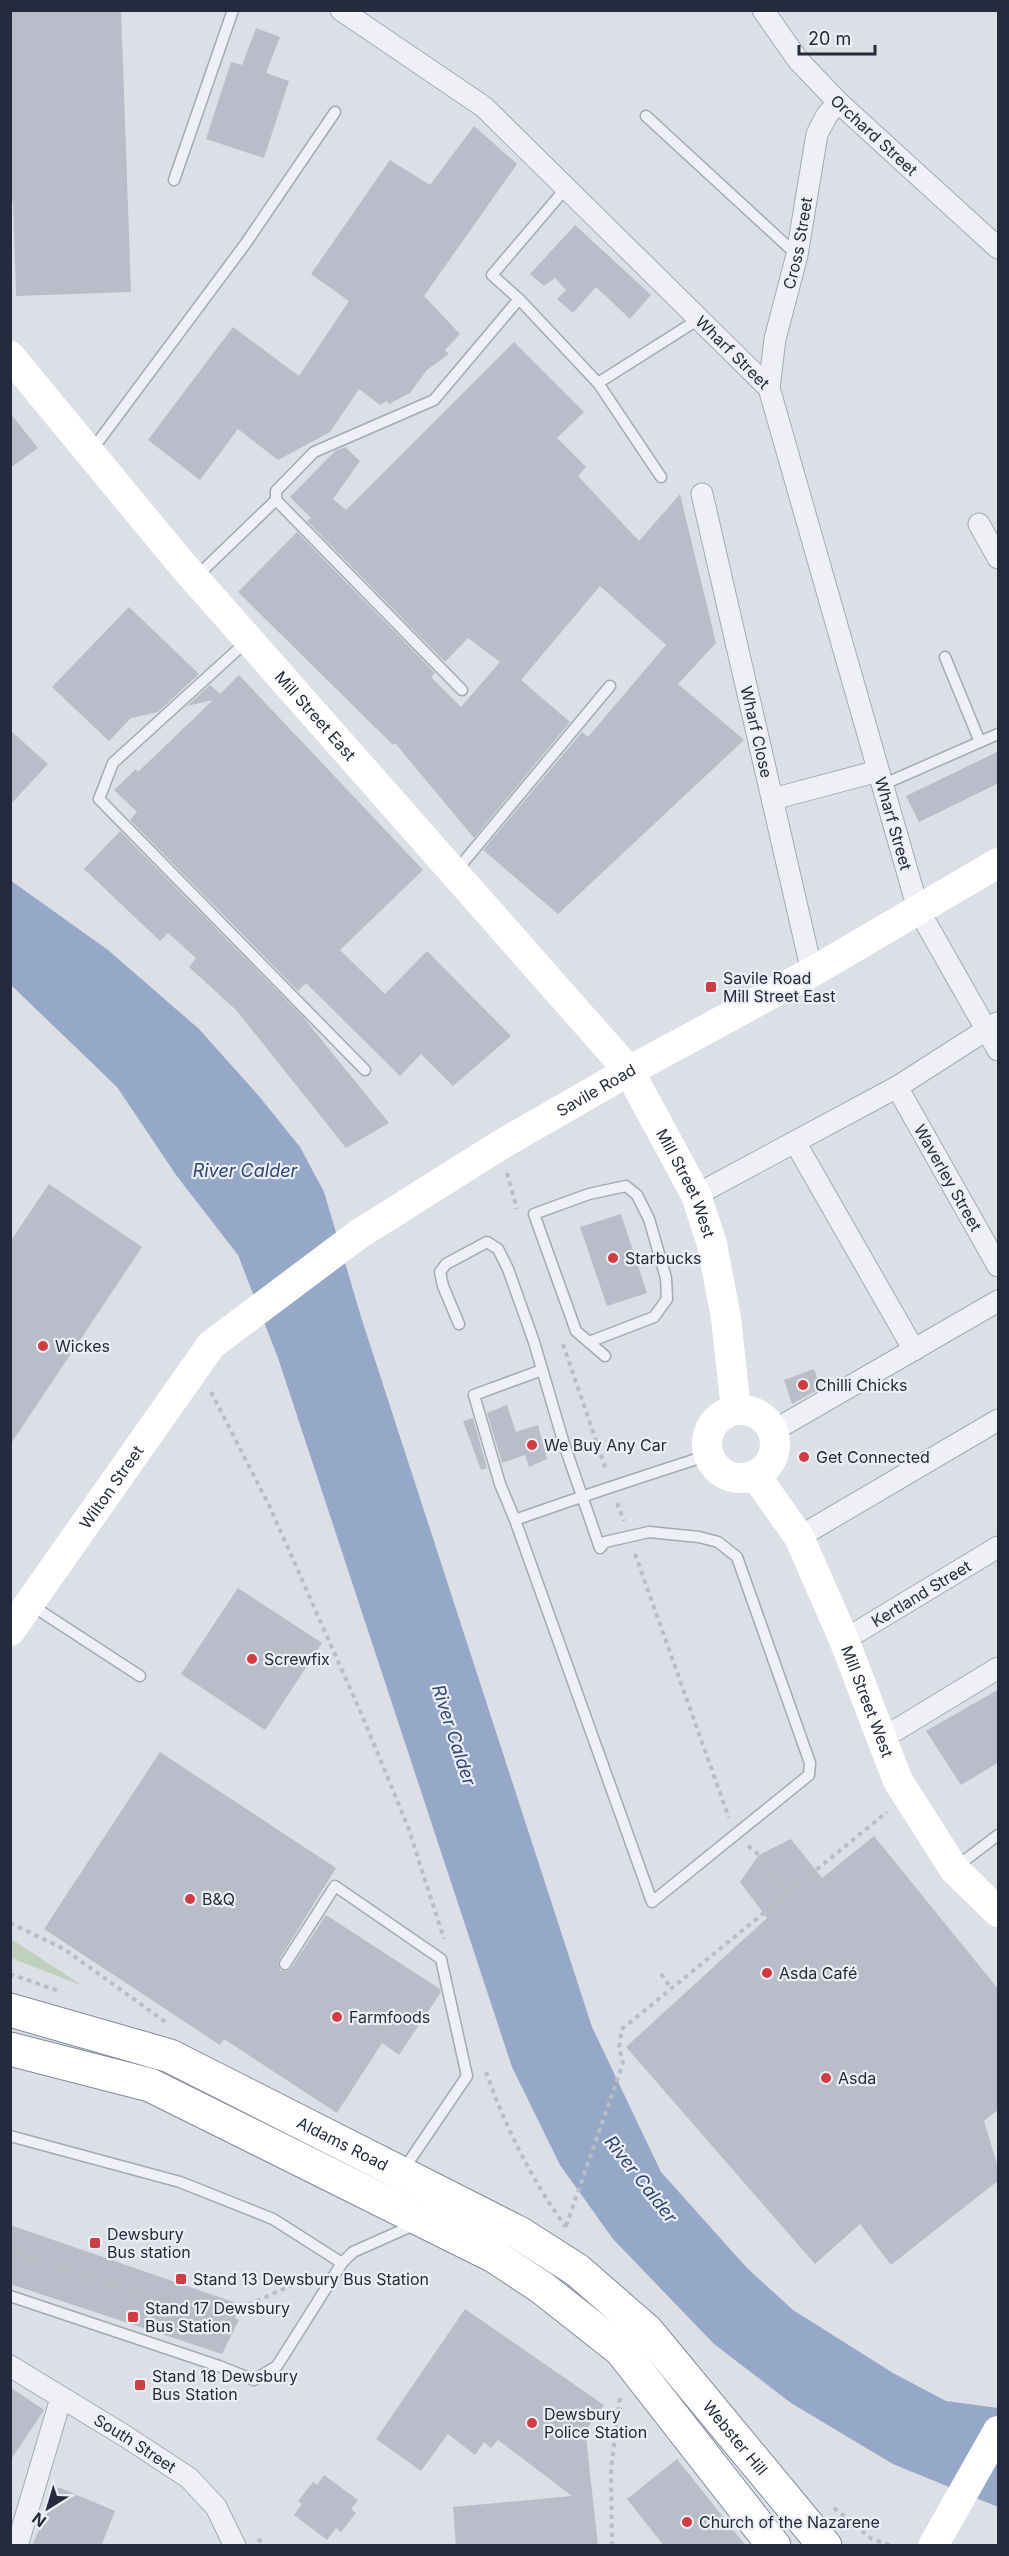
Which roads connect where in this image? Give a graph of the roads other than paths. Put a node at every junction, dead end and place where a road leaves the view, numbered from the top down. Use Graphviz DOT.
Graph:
graph roads {
  1 [pos="233,10"];
  2 [pos="341,10"];
  3 [pos="763,10"];
  4 [pos="838,102"];
  5 [pos="335,112"];
  6 [pos="646,116"];
  7 [pos="174,180"];
  8 [pos="566,188"];
  9 [pos="999,248"];
  10 [pos="797,255"];
  11 [pos="519,299"];
  12 [pos="699,320"];
  13 [pos="10,356"];
  14 [pos="598,383"];
  15 [pos="769,388"];
  16 [pos="90,453"];
  17 [pos="661,477"];
  18 [pos="702,494"];
  19 [pos="276,500"];
  20 [pos="979,524"];
  21 [pos="999,558"];
  22 [pos="195,579"];
  23 [pos="248,639"];
  24 [pos="945,657"];
  25 [pos="609,686"];
  26 [pos="462,690"];
  27 [pos="999,734"];
  28 [pos="980,742"];
  29 [pos="880,778"];
  30 [pos="773,799"];
  31 [pos="999,863"];
  32 [pos="454,873"];
  33 [pos="918,909"];
  34 [pos="812,972"];
  35 [pos="992,1026"];
  36 [pos="999,1050"];
  37 [pos="365,1070"];
  38 [pos="630,1071"];
  39 [pos="897,1087"];
  40 [pos="795,1142"];
  41 [pos="696,1195"];
  42 [pos="999,1266"];
  43 [pos="999,1301"];
  44 [pos="459,1324"];
  45 [pos="589,1342"];
  46 [pos="211,1345"];
  47 [pos="914,1350"];
  48 [pos="605,1356"];
  49 [pos="542,1370"];
  50 [pos="736,1410"];
  51 [pos="999,1420"];
  52 [pos="773,1431"];
  53 [pos="709,1455"];
  54 [pos="755,1475"];
  55 [pos="583,1496"];
  56 [pos="515,1520"];
  57 [pos="799,1537"];
  58 [pos="999,1547"];
  59 [pos="20,1599"];
  60 [pos="10,1631"];
  61 [pos="844,1640"];
  62 [pos="999,1668"];
  63 [pos="140,1676"];
  64 [pos="883,1738"];
  65 [pos="999,1835"];
  66 [pos="954,1869"];
  67 [pos="999,1912"];
  68 [pos="285,1964"];
  69 [pos="10,2010"];
  70 [pos="10,2049"];
  71 [pos="10,2136"];
  72 [pos="406,2176"];
  73 [pos="425,2220"];
  74 [pos="342,2263"];
  75 [pos="10,2296"];
  76 [pos="634,2341"];
  77 [pos="10,2366"];
  78 [pos="61,2398"];
  79 [pos="999,2431"];
  80 [pos="15,2542"];
  81 [pos="771,2543"];
  82 [pos="235,2546"];
  83 [pos="825,2546"];
  84 [pos="933,2546"];
  1 -- 7 [label="lane"];
  2 -- 8 [label="street, Wharf Street"];
  3 -- 4 [label="street, Orchard Street"];
  4 -- 9 [label="street, Orchard Street"];
  4 -- 10 [label="street, Cross Street"];
  5 -- 16 [label="lane"];
  6 -- 10 [label="lane"];
  8 -- 11 [label="lane"];
  8 -- 12 [label="street, Wharf Street"];
  10 -- 15 [label="street, Cross Street"];
  11 -- 14 [label="lane"];
  11 -- 19 [label="lane"];
  12 -- 14 [label="lane"];
  12 -- 15 [label="street, Wharf Street"];
  13 -- 16 [label="street, Mill Street East"];
  14 -- 17 [label="lane"];
  15 -- 29 [label="street, Wharf Street"];
  16 -- 22 [label="street, Mill Street East"];
  18 -- 30 [label="street, Wharf Close"];
  19 -- 22 [label="lane"];
  19 -- 26 [label="lane"];
  20 -- 21 [label="street"];
  22 -- 23 [label="street, Mill Street East"];
  23 -- 32 [label="street, Mill Street East"];
  23 -- 37 [label="lane"];
  24 -- 28 [label="lane"];
  25 -- 32 [label="lane"];
  27 -- 28 [label="lane"];
  28 -- 29 [label="lane"];
  29 -- 30 [label="street"];
  29 -- 33 [label="street, Wharf Street"];
  30 -- 34 [label="street, Wharf Close"];
  31 -- 33 [label="street, Savile Road"];
  32 -- 38 [label="street, Mill Street East"];
  33 -- 34 [label="street, Savile Road"];
  33 -- 35 [label="street, Wharf Street"];
  34 -- 38 [label="street, Savile Road"];
  35 -- 36 [label="street, Wharf Street"];
  35 -- 39 [label="street"];
  38 -- 41 [label="street, Mill Street West"];
  38 -- 46 [label="street, Savile Road"];
  39 -- 40 [label="street"];
  39 -- 42 [label="street, Waverley Street"];
  40 -- 41 [label="street"];
  40 -- 47 [label="street"];
  41 -- 50 [label="street, Mill Street West"];
  43 -- 47 [label="street"];
  44 -- 49 [label="lane"];
  45 -- 45 [label="lane"];
  45 -- 48 [label="lane"];
  46 -- 59 [label="street, Wilton Street"];
  47 -- 52 [label="street"];
  49 -- 55 [label="lane"];
  49 -- 56 [label="lane"];
  50 -- 52 [label="street"];
  50 -- 53 [label="street"];
  51 -- 57 [label="street"];
  52 -- 54 [label="street"];
  53 -- 54 [label="street"];
  53 -- 55 [label="lane"];
  54 -- 57 [label="street, Mill Street West"];
  55 -- 56 [label="lane"];
  55 -- 56 [label="lane"];
  57 -- 61 [label="street, Mill Street West"];
  58 -- 61 [label="street, Kertland Street"];
  59 -- 60 [label="street, Wilton Street"];
  59 -- 63 [label="lane"];
  61 -- 64 [label="street, Mill Street West"];
  62 -- 64 [label="street"];
  64 -- 66 [label="street, Mill Street West"];
  65 -- 66 [label="lane"];
  66 -- 67 [label="street, Mill Street West"];
  68 -- 72 [label="lane"];
  69 -- 72 [label="highway, Aldams Road"];
  70 -- 73 [label="highway, Aldams Road"];
  71 -- 74 [label="lane"];
  72 -- 76 [label="highway, Aldams Road"];
  73 -- 74 [label="lane"];
  73 -- 76 [label="highway, Aldams Road"];
  74 -- 75 [label="lane"];
  76 -- 81 [label="highway"];
  76 -- 83 [label="highway, Webster Hill"];
  77 -- 78 [label="street, South Street"];
  78 -- 80 [label="street"];
  78 -- 82 [label="street, South Street"];
  79 -- 84 [label="street"];
}
